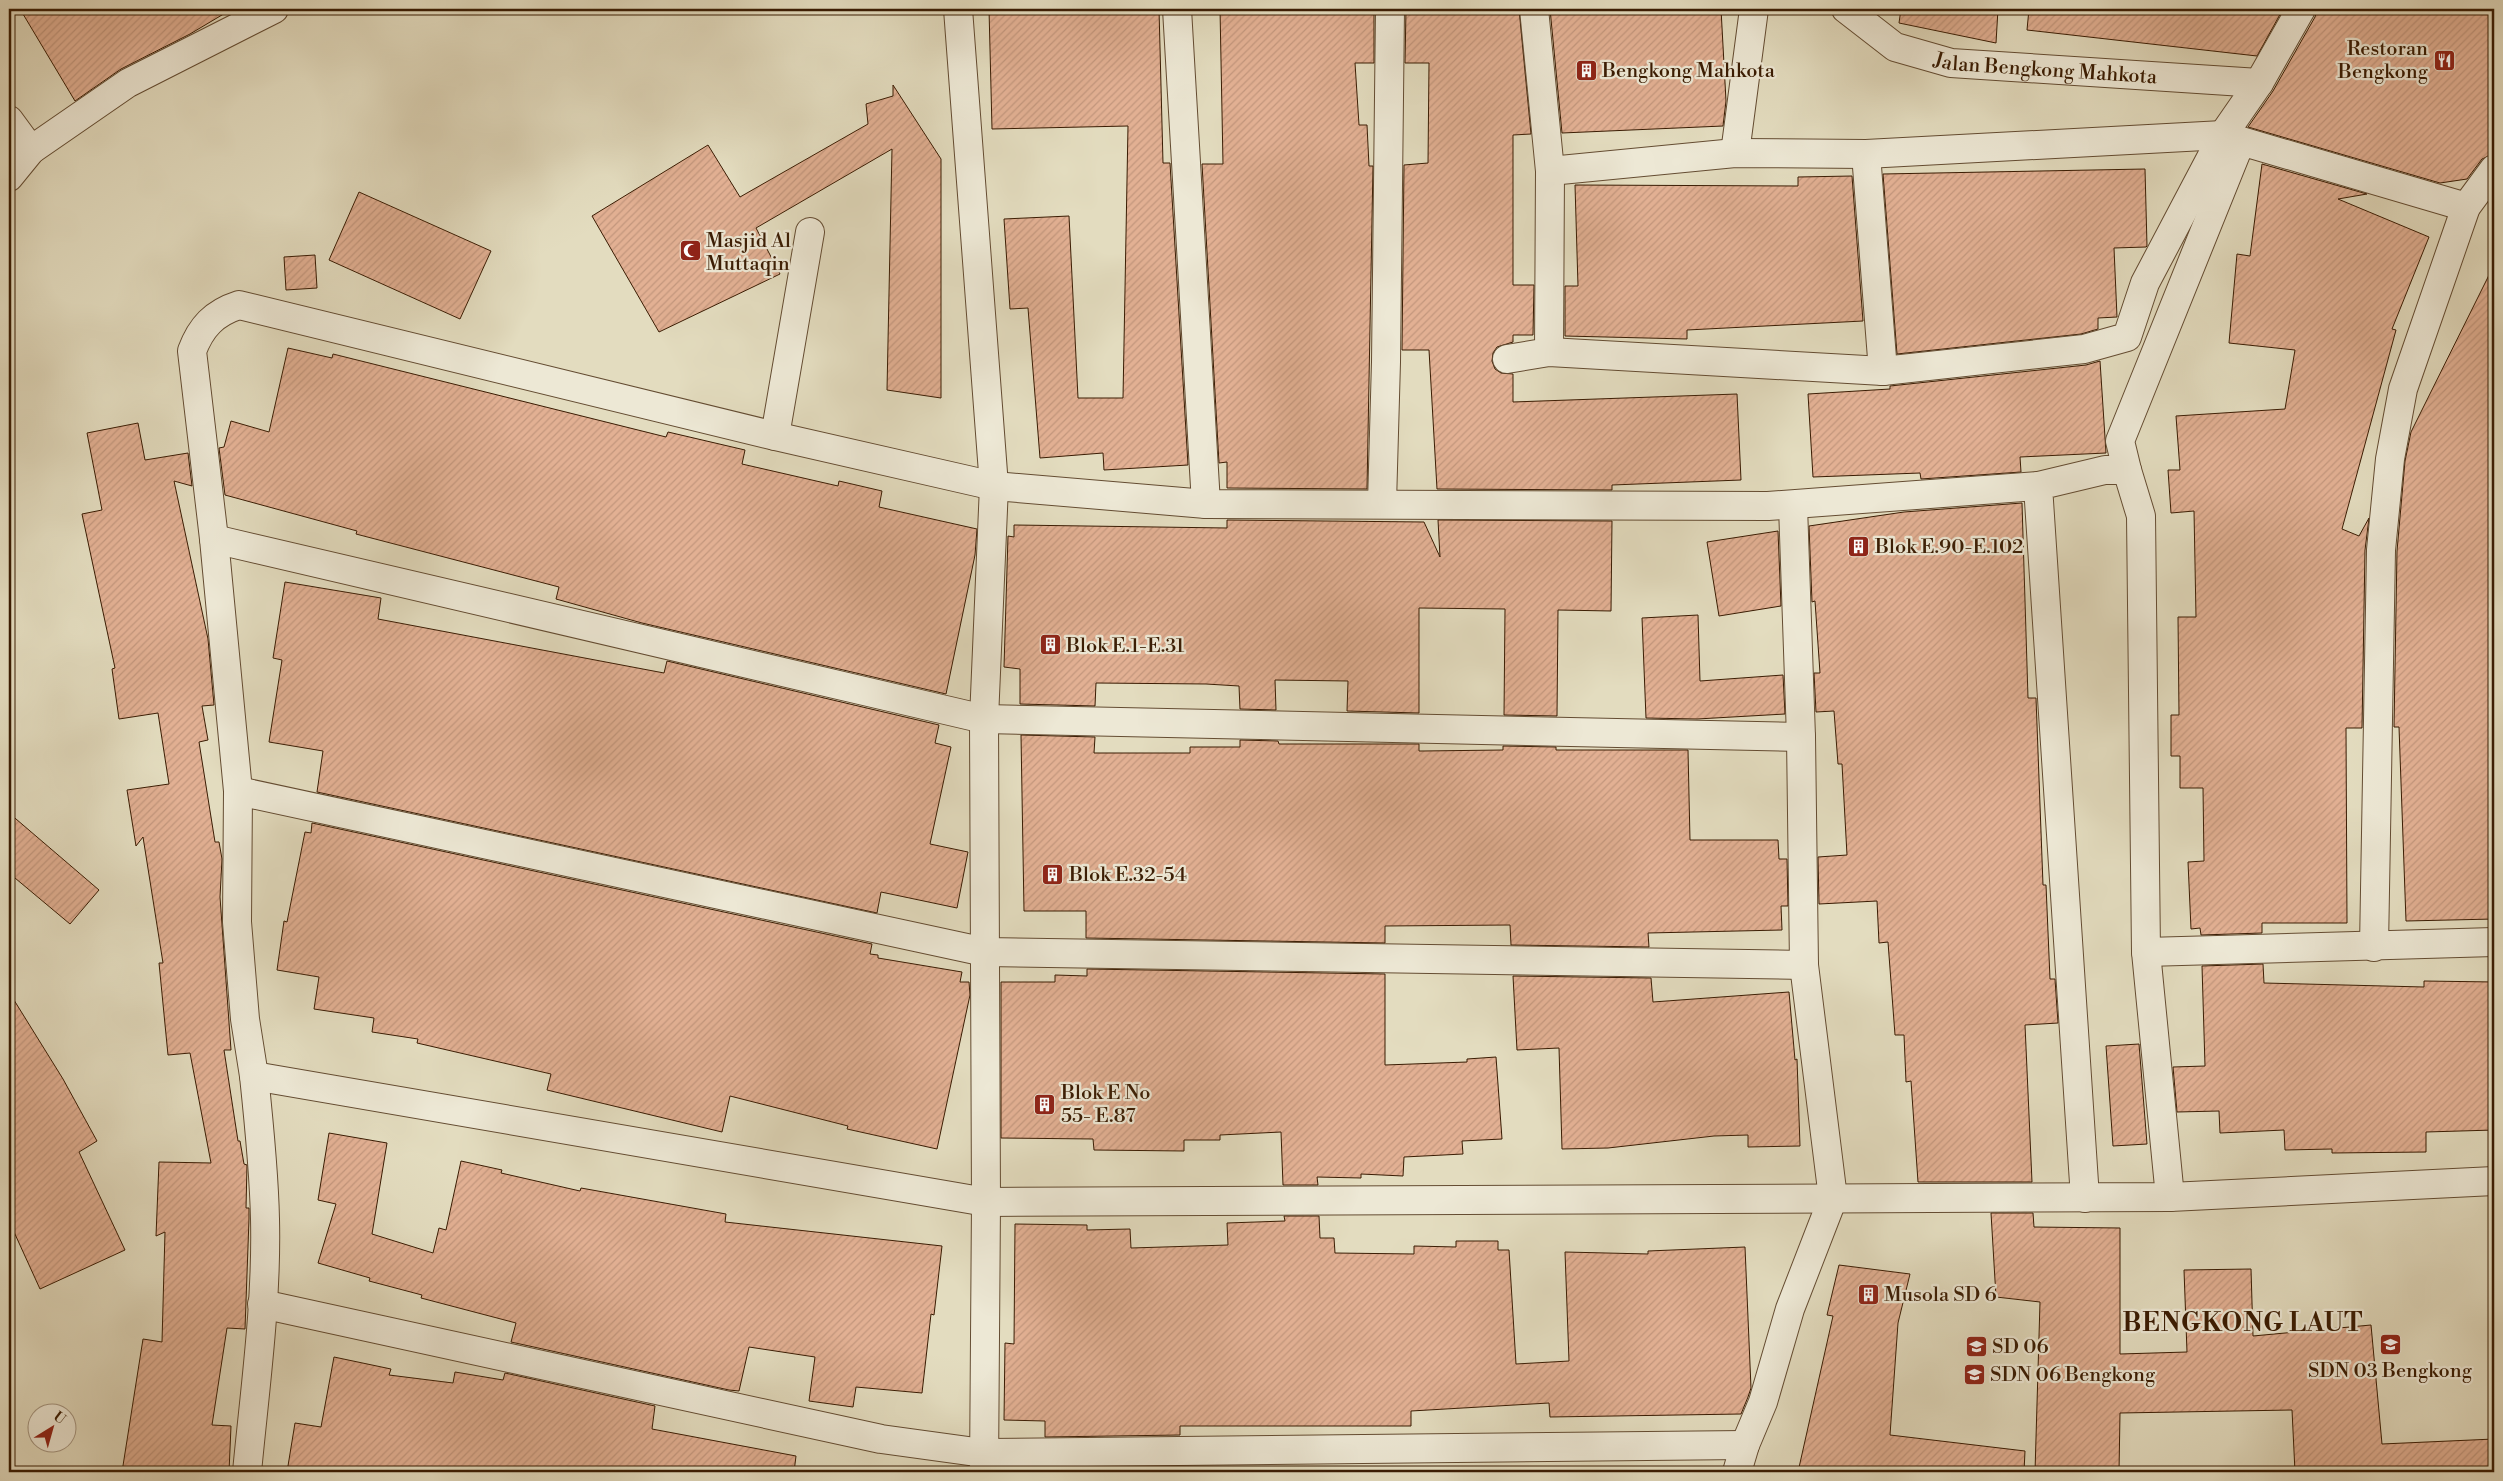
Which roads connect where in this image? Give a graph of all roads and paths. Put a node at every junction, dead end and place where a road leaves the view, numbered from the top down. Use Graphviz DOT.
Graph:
graph roads {
  1 [pos="274,9"];
  2 [pos="958,9"];
  3 [pos="1177,9"];
  4 [pos="1390,9"];
  5 [pos="1534,9"];
  6 [pos="1754,9"];
  7 [pos="1846,9"];
  8 [pos="2301,9"];
  9 [pos="2259,83"];
  10 [pos="9,120"];
  11 [pos="2223,135"];
  12 [pos="31,150"];
  13 [pos="1735,153"];
  14 [pos="1866,154"];
  15 [pos="2494,169"];
  16 [pos="1550,171"];
  17 [pos="9,177"];
  18 [pos="2466,207"];
  19 [pos="810,232"];
  20 [pos="1549,352"];
  21 [pos="1506,359"];
  22 [pos="1883,371"];
  23 [pos="775,436"];
  24 [pos="2127,470"];
  25 [pos="994,486"];
  26 [pos="2038,486"];
  27 [pos="1382,503"];
  28 [pos="1206,504"];
  29 [pos="1793,506"];
  30 [pos="214,539"];
  31 [pos="984,720"];
  32 [pos="1801,737"];
  33 [pos="238,791"];
  34 [pos="2494,942"];
  35 [pos="2374,946"];
  36 [pos="985,952"];
  37 [pos="2146,952"];
  38 [pos="1804,964"];
  39 [pos="254,1076"];
  40 [pos="2494,1181"];
  41 [pos="2170,1197"];
  42 [pos="1833,1198"];
  43 [pos="2085,1198"];
  44 [pos="986,1202"];
  45 [pos="262,1304"];
  46 [pos="1745,1446"];
  47 [pos="984,1462"];
  48 [pos="247,1472"];
  49 [pos="1737,1472"];
  1 -- 12 [label="street"];
  2 -- 25 [label="street"];
  3 -- 28 [label="street"];
  4 -- 27 [label="street"];
  5 -- 16 [label="street"];
  6 -- 13 [label="street"];
  7 -- 9 [label="street, Jalan Bengkong Mahkota"];
  8 -- 9 [label="street"];
  9 -- 11 [label="street"];
  10 -- 12 [label="street"];
  11 -- 14 [label="street"];
  11 -- 22 [label="street"];
  12 -- 17 [label="street"];
  13 -- 14 [label="street"];
  13 -- 16 [label="street"];
  14 -- 22 [label="street"];
  15 -- 18 [label="street"];
  16 -- 20 [label="street"];
  18 -- 24 [label="street"];
  18 -- 35 [label="street"];
  19 -- 23 [label="street"];
  20 -- 21 [label="street"];
  20 -- 22 [label="street"];
  23 -- 25 [label="street"];
  23 -- 30 [label="street"];
  24 -- 26 [label="street"];
  24 -- 37 [label="street"];
  25 -- 28 [label="street"];
  25 -- 31 [label="street"];
  26 -- 29 [label="street"];
  26 -- 43 [label="street"];
  27 -- 28 [label="street"];
  27 -- 29 [label="street"];
  29 -- 32 [label="street"];
  30 -- 31 [label="street"];
  30 -- 33 [label="street"];
  31 -- 32 [label="street"];
  31 -- 36 [label="street"];
  32 -- 38 [label="street"];
  33 -- 36 [label="street"];
  33 -- 39 [label="street"];
  34 -- 35 [label="street"];
  35 -- 37 [label="street"];
  36 -- 38 [label="street"];
  36 -- 44 [label="street"];
  37 -- 41 [label="street"];
  38 -- 42 [label="street"];
  39 -- 44 [label="street"];
  39 -- 45 [label="street"];
  40 -- 41 [label="street"];
  41 -- 43 [label="street"];
  42 -- 43 [label="street"];
  42 -- 44 [label="street"];
  42 -- 46 [label="street"];
  44 -- 47 [label="street"];
  45 -- 47 [label="street"];
  45 -- 48 [label="street"];
  46 -- 47 [label="street"];
  46 -- 49 [label="street"];
}
